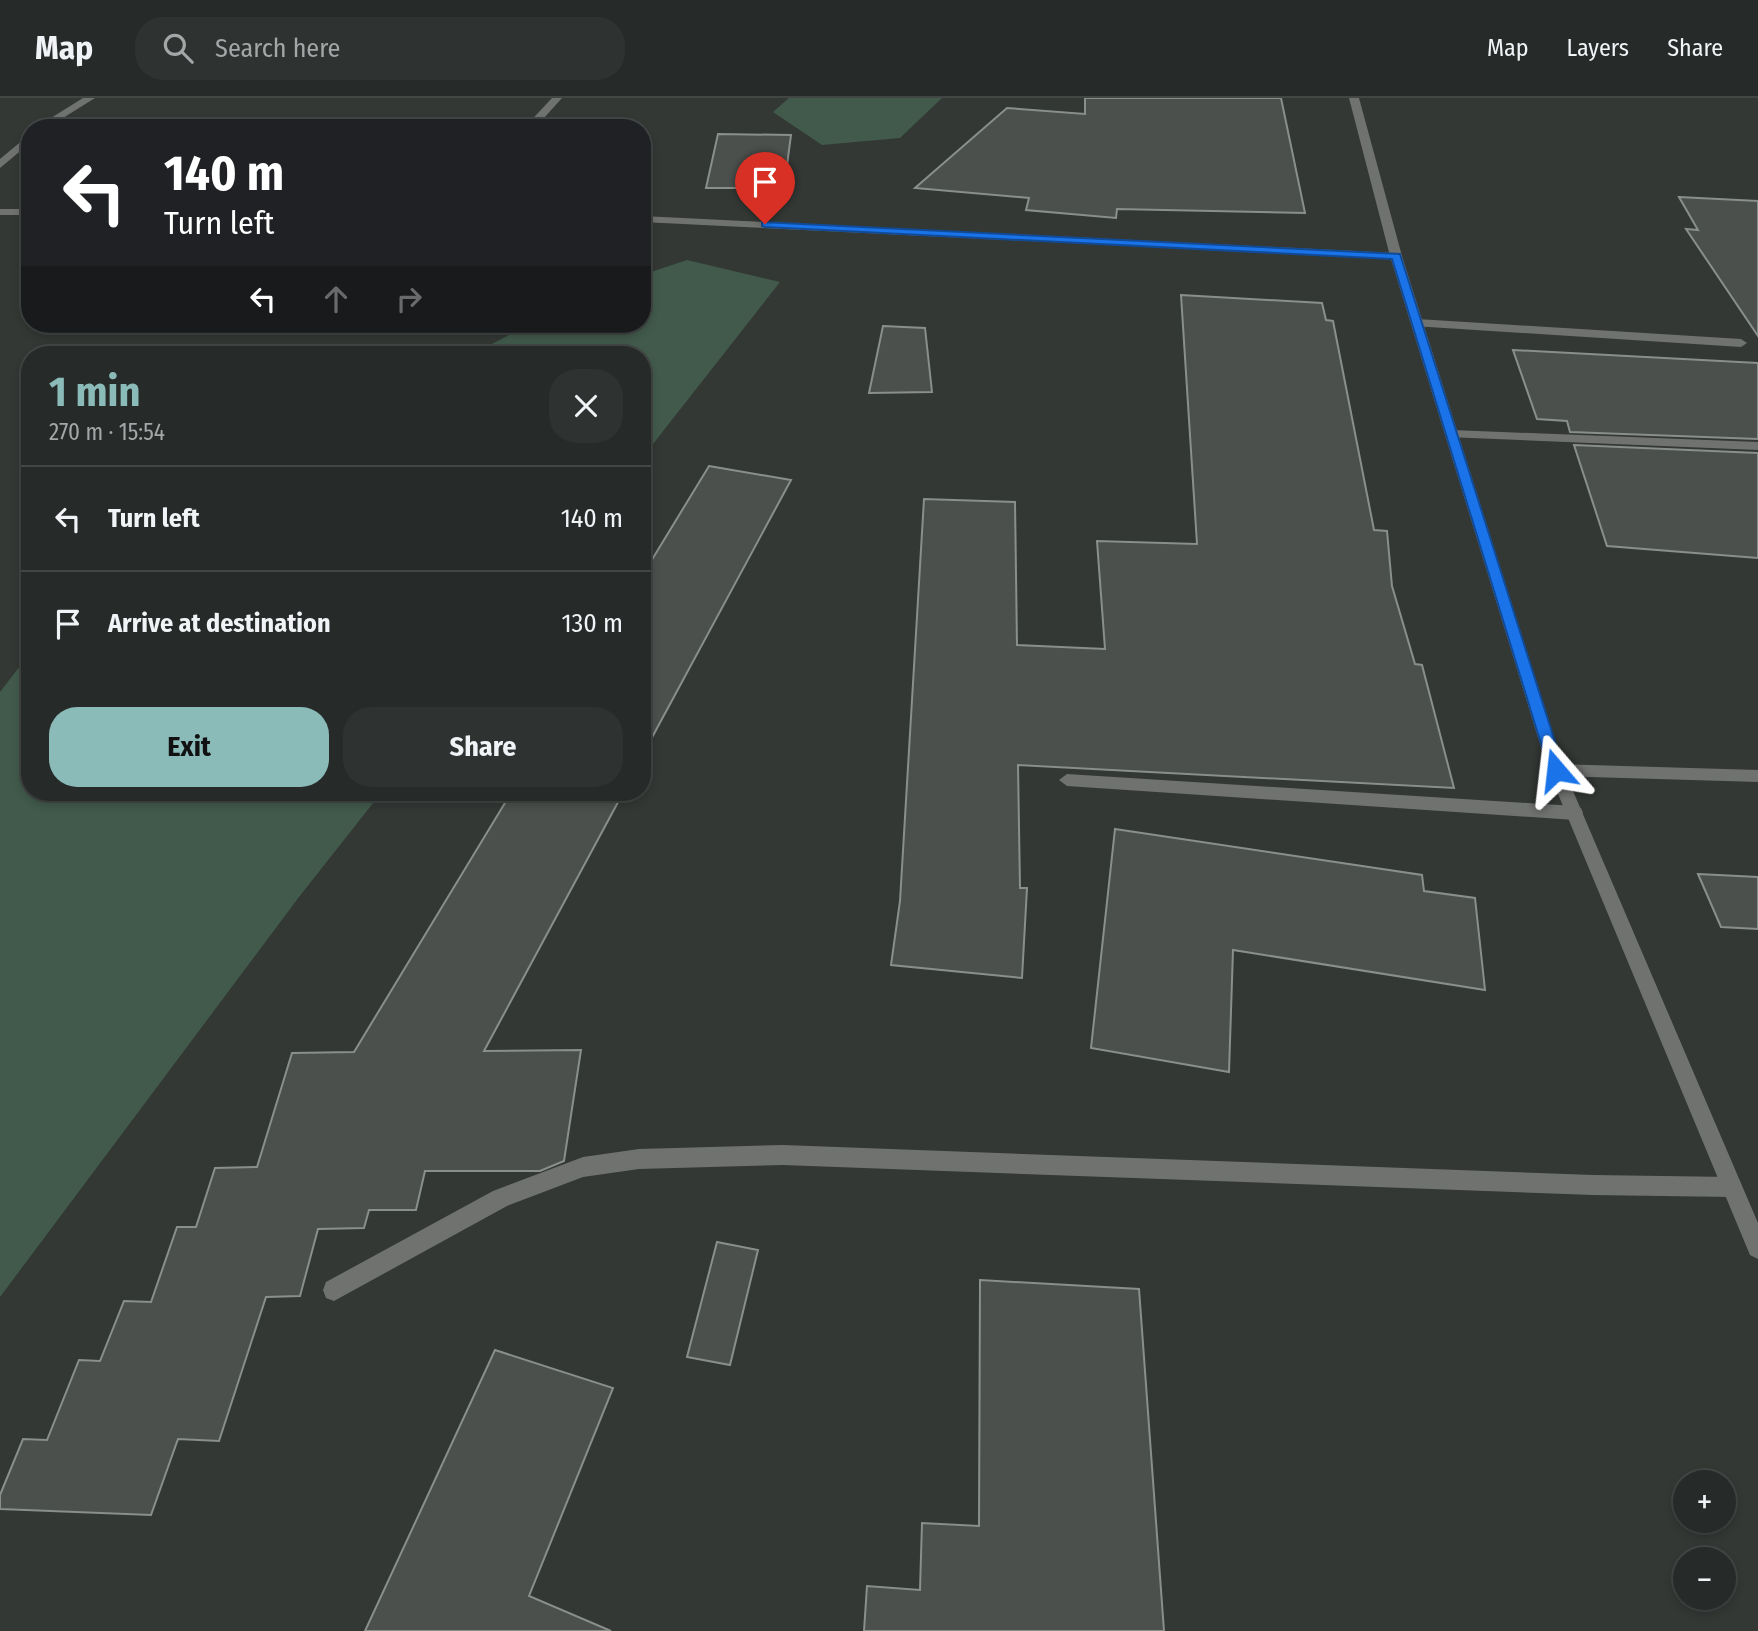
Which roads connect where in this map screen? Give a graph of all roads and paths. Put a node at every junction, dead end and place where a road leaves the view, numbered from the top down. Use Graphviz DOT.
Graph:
graph roads {
  1 [pos="90,98"];
  2 [pos="557,98"];
  3 [pos="1354,98"];
  4 [pos="55,119"];
  5 [pos="537,119"];
  6 [pos="21,145"];
  7 [pos="0,164"];
  8 [pos="0,212"];
  9 [pos="21,212"];
  10 [pos="651,219"];
  11 [pos="1396,256"];
  12 [pos="1417,323"];
  13 [pos="1741,343"];
  14 [pos="1452,434"];
  15 [pos="1758,446"];
  16 [pos="1556,770"];
  17 [pos="1758,776"];
  18 [pos="1066,780"];
  19 [pos="1575,813"];
  20 [pos="1732,1187"];
  21 [pos="1758,1248"];
  22 [pos="334,1290"];
  1 -- 4 [label="street"];
  2 -- 5 [label="street"];
  3 -- 11 [label="street"];
  6 -- 7 [label="street"];
  8 -- 9 [label="street"];
  10 -- 11 [label="street"];
  11 -- 12 [label="street"];
  12 -- 13 [label="street"];
  12 -- 14 [label="street"];
  14 -- 15 [label="street"];
  14 -- 16 [label="street"];
  16 -- 17 [label="street"];
  16 -- 19 [label="street"];
  18 -- 19 [label="street"];
  19 -- 20 [label="street"];
  20 -- 21 [label="street"];
  20 -- 22 [label="street"];
}
